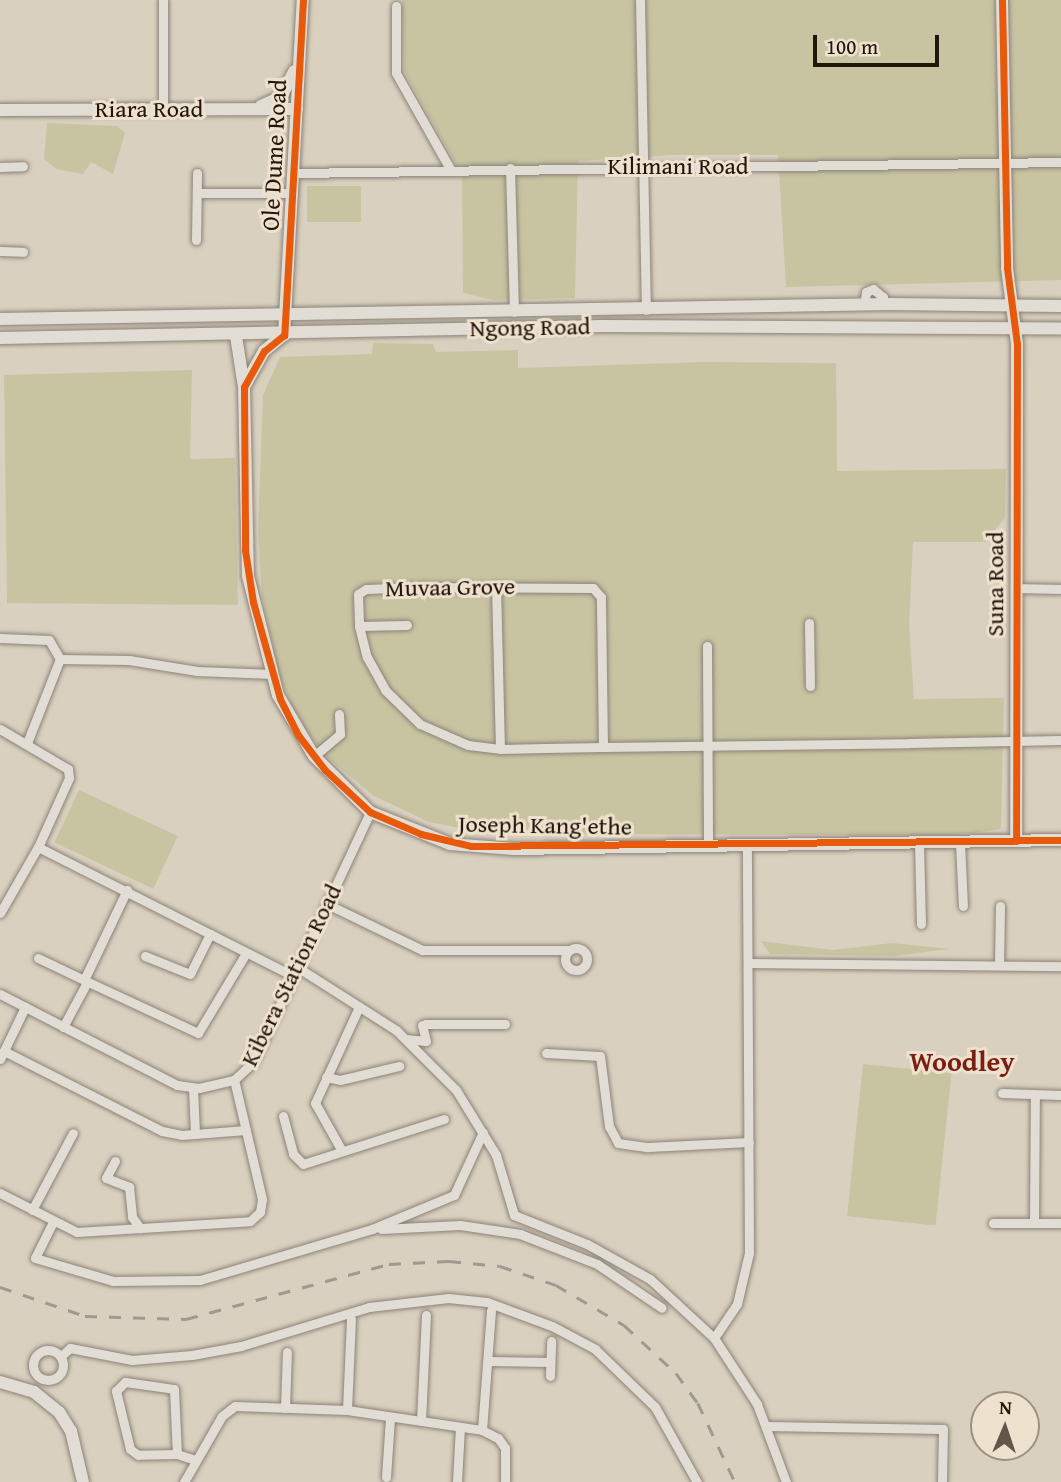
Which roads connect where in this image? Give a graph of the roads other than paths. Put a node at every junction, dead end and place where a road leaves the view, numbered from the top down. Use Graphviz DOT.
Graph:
graph roads {
  1 [pos="163,0"];
  2 [pos="303,0"];
  3 [pos="640,0"];
  4 [pos="1002,0"];
  5 [pos="396,6"];
  6 [pos="299,55"];
  7 [pos="251,109"];
  8 [pos="297,109"];
  9 [pos="0,110"];
  10 [pos="163,110"];
  11 [pos="1061,162"];
  12 [pos="1003,163"];
  13 [pos="23,166"];
  14 [pos="645,166"];
  15 [pos="0,167"];
  16 [pos="510,168"];
  17 [pos="450,169"];
  18 [pos="197,173"];
  19 [pos="294,173"];
  20 [pos="198,193"];
  21 [pos="293,193"];
  22 [pos="196,240"];
  23 [pos="0,251"];
  24 [pos="23,252"];
  25 [pos="1061,306"];
  26 [pos="1014,307"];
  27 [pos="646,310"];
  28 [pos="514,312"];
  29 [pos="283,313"];
  30 [pos="0,319"];
  31 [pos="1016,327"];
  32 [pos="1061,328"];
  33 [pos="284,335"];
  34 [pos="236,336"];
  35 [pos="0,338"];
  36 [pos="244,387"];
  37 [pos="496,586"];
  38 [pos="1015,589"];
  39 [pos="1061,589"];
  40 [pos="809,623"];
  41 [pos="407,625"];
  42 [pos="359,626"];
  43 [pos="0,638"];
  44 [pos="707,646"];
  45 [pos="60,659"];
  46 [pos="273,674"];
  47 [pos="810,686"];
  48 [pos="340,714"];
  49 [pos="0,729"];
  50 [pos="1016,740"];
  51 [pos="1061,740"];
  52 [pos="27,743"];
  53 [pos="709,745"];
  54 [pos="603,747"];
  55 [pos="500,749"];
  56 [pos="314,756"];
  57 [pos="370,811"];
  58 [pos="1061,840"];
  59 [pos="1016,841"];
  60 [pos="919,843"];
  61 [pos="960,843"];
  62 [pos="747,845"];
  63 [pos="708,846"];
  64 [pos="38,847"];
  65 [pos="127,890"];
  66 [pos="327,904"];
  67 [pos="963,906"];
  68 [pos="1000,906"];
  69 [pos="0,913"];
  70 [pos="921,924"];
  71 [pos="210,934"];
  72 [pos="569,950"];
  73 [pos="246,953"];
  74 [pos="145,956"];
  75 [pos="38,957"];
  76 [pos="750,963"];
  77 [pos="999,965"];
  78 [pos="1061,966"];
  79 [pos="295,972"];
  80 [pos="85,981"];
  81 [pos="0,994"];
  82 [pos="25,1007"];
  83 [pos="359,1007"];
  84 [pos="505,1024"];
  85 [pos="63,1027"];
  86 [pos="406,1039"];
  87 [pos="546,1052"];
  88 [pos="2,1054"];
  89 [pos="399,1066"];
  90 [pos="326,1077"];
  91 [pos="234,1080"];
  92 [pos="193,1088"];
  93 [pos="1002,1093"];
  94 [pos="1035,1095"];
  95 [pos="1061,1095"];
  96 [pos="283,1116"];
  97 [pos="444,1119"];
  98 [pos="246,1130"];
  99 [pos="484,1132"];
  100 [pos="73,1133"];
  101 [pos="195,1134"];
  102 [pos="749,1142"];
  103 [pos="342,1151"];
  104 [pos="115,1161"];
  105 [pos="0,1193"];
  106 [pos="32,1210"];
  107 [pos="53,1222"];
  108 [pos="993,1223"];
  109 [pos="1034,1223"];
  110 [pos="1061,1223"];
  111 [pos="140,1228"];
  112 [pos="372,1229"];
  113 [pos="662,1308"];
  114 [pos="491,1310"];
  115 [pos="426,1314"];
  116 [pos="351,1319"];
  117 [pos="714,1338"];
  118 [pos="551,1340"];
  119 [pos="287,1352"];
  120 [pos="61,1356"];
  121 [pos="489,1361"];
  122 [pos="550,1362"];
  123 [pos="550,1376"];
  124 [pos="42,1380"];
  125 [pos="0,1382"];
  126 [pos="34,1392"];
  127 [pos="285,1408"];
  128 [pos="347,1410"];
  129 [pos="390,1418"];
  130 [pos="421,1421"];
  131 [pos="767,1426"];
  132 [pos="460,1427"];
  133 [pos="482,1430"];
  134 [pos="177,1454"];
  135 [pos="196,1460"];
  136 [pos="386,1477"];
  137 [pos="83,1482"];
  138 [pos="184,1482"];
  139 [pos="457,1482"];
  140 [pos="505,1482"];
  141 [pos="696,1482"];
  142 [pos="786,1482"];
  143 [pos="942,1482"];
  1 -- 10 [label="street"];
  2 -- 6 [label="street, Ole Dume Road"];
  3 -- 14 [label="street"];
  4 -- 12 [label="street, Suna Road"];
  5 -- 17 [label="street"];
  6 -- 7 [label="street"];
  6 -- 8 [label="street, Ole Dume Road"];
  7 -- 8 [label="street, Riara Road"];
  7 -- 10 [label="street, Riara Road"];
  8 -- 19 [label="street, Ole Dume Road"];
  9 -- 10 [label="street, Riara Road"];
  11 -- 12 [label="street, Kilimani Road"];
  12 -- 14 [label="street, Kilimani Road"];
  12 -- 26 [label="street, Suna Road"];
  13 -- 15 [label="street"];
  14 -- 16 [label="street, Kilimani Road"];
  14 -- 27 [label="street"];
  16 -- 17 [label="street, Kilimani Road"];
  16 -- 28 [label="street"];
  17 -- 19 [label="street, Kilimani Road"];
  18 -- 20 [label="street"];
  19 -- 21 [label="street, Ole Dume Road"];
  20 -- 21 [label="street"];
  20 -- 22 [label="street"];
  21 -- 29 [label="street, Ole Dume Road"];
  23 -- 24 [label="street"];
  25 -- 26 [label="street, Ngong Road"];
  26 -- 27 [label="street, Ngong Road"];
  26 -- 31 [label="street, Suna Road"];
  27 -- 28 [label="street, Ngong Road"];
  28 -- 29 [label="street, Ngong Road"];
  29 -- 30 [label="street, Ngong Road"];
  29 -- 33 [label="street, Ole Dume Road"];
  31 -- 32 [label="street, Ngong Road"];
  31 -- 33 [label="street, Ngong Road"];
  31 -- 38 [label="street, Suna Road"];
  33 -- 34 [label="street, Ngong Road"];
  33 -- 36 [label="street"];
  34 -- 35 [label="street, Ngong Road"];
  34 -- 36 [label="street, Joseph Kang'ethe"];
  36 -- 46 [label="street, Joseph Kang'ethe"];
  37 -- 42 [label="street, Muvaa Grove"];
  37 -- 54 [label="street, Muvaa Grove"];
  37 -- 55 [label="street"];
  38 -- 39 [label="street"];
  38 -- 50 [label="street, Suna Road"];
  40 -- 47 [label="street"];
  41 -- 42 [label="street"];
  42 -- 55 [label="street, Muvaa Grove"];
  43 -- 45 [label="street"];
  44 -- 53 [label="street"];
  45 -- 46 [label="street"];
  45 -- 52 [label="street"];
  46 -- 56 [label="street, Joseph Kang'ethe"];
  48 -- 56 [label="street"];
  49 -- 52 [label="street"];
  50 -- 51 [label="street"];
  50 -- 53 [label="street"];
  50 -- 59 [label="street, Suna Road"];
  52 -- 64 [label="street"];
  53 -- 54 [label="street"];
  53 -- 63 [label="street"];
  54 -- 55 [label="street, Muvaa Grove"];
  56 -- 57 [label="street, Joseph Kang'ethe"];
  57 -- 63 [label="street, Joseph Kang'ethe"];
  57 -- 66 [label="street, Kibera Station Road"];
  58 -- 59 [label="street, Joseph Kang'ethe"];
  59 -- 61 [label="street, Joseph Kang'ethe"];
  60 -- 61 [label="street, Joseph Kang'ethe"];
  60 -- 62 [label="street, Joseph Kang'ethe"];
  60 -- 70 [label="street"];
  61 -- 67 [label="street"];
  62 -- 63 [label="street, Joseph Kang'ethe"];
  62 -- 76 [label="street"];
  64 -- 65 [label="street"];
  64 -- 69 [label="street"];
  65 -- 71 [label="street"];
  65 -- 80 [label="street"];
  66 -- 72 [label="street"];
  66 -- 79 [label="street, Kibera Station Road"];
  68 -- 77 [label="street"];
  71 -- 73 [label="street"];
  71 -- 74 [label="street"];
  73 -- 79 [label="street"];
  73 -- 80 [label="street"];
  75 -- 80 [label="street"];
  76 -- 77 [label="street"];
  76 -- 102 [label="street"];
  77 -- 78 [label="street"];
  79 -- 83 [label="street"];
  79 -- 91 [label="street, Kibera Station Road"];
  80 -- 85 [label="street"];
  81 -- 82 [label="street, Kibera Station Road"];
  82 -- 85 [label="street, Kibera Station Road"];
  82 -- 88 [label="street"];
  83 -- 86 [label="street"];
  83 -- 90 [label="street"];
  84 -- 86 [label="street"];
  85 -- 92 [label="street, Kibera Station Road"];
  86 -- 99 [label="street"];
  87 -- 102 [label="street"];
  88 -- 101 [label="street"];
  89 -- 90 [label="street"];
  90 -- 103 [label="street"];
  91 -- 92 [label="street, Kibera Station Road"];
  91 -- 98 [label="street"];
  92 -- 101 [label="street"];
  93 -- 94 [label="street"];
  94 -- 95 [label="street"];
  94 -- 109 [label="street"];
  96 -- 103 [label="street"];
  97 -- 103 [label="street"];
  98 -- 101 [label="street"];
  98 -- 111 [label="street"];
  99 -- 112 [label="street"];
  99 -- 117 [label="street"];
  100 -- 106 [label="street"];
  102 -- 117 [label="street"];
  104 -- 111 [label="street"];
  105 -- 106 [label="street"];
  106 -- 107 [label="street"];
  107 -- 111 [label="street"];
  107 -- 112 [label="street"];
  108 -- 109 [label="street"];
  109 -- 110 [label="street"];
  112 -- 113 [label="street"];
  114 -- 121 [label="street"];
  115 -- 130 [label="street"];
  116 -- 128 [label="street"];
  117 -- 131 [label="street"];
  118 -- 122 [label="street"];
  119 -- 127 [label="street"];
  120 -- 124 [label="street"];
  120 -- 124 [label="street"];
  120 -- 141 [label="street"];
  121 -- 122 [label="street"];
  121 -- 133 [label="street"];
  122 -- 123 [label="street"];
  124 -- 126 [label="street"];
  125 -- 126 [label="street"];
  126 -- 137 [label="street"];
  127 -- 128 [label="street"];
  127 -- 135 [label="street"];
  128 -- 129 [label="street"];
  129 -- 130 [label="street"];
  129 -- 136 [label="street"];
  130 -- 132 [label="street"];
  131 -- 142 [label="street"];
  131 -- 143 [label="street"];
  132 -- 133 [label="street"];
  132 -- 139 [label="street"];
  133 -- 140 [label="street"];
  134 -- 134 [label="street"];
  134 -- 135 [label="street"];
  135 -- 138 [label="street"];
}
